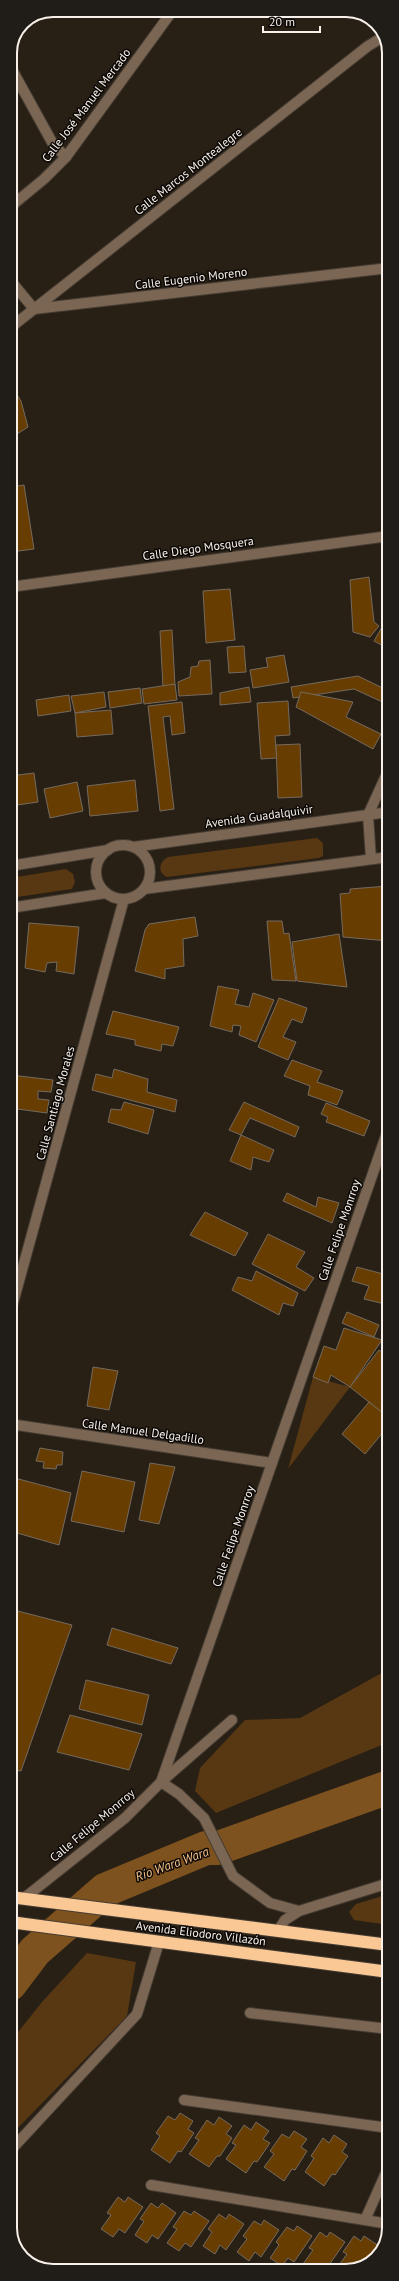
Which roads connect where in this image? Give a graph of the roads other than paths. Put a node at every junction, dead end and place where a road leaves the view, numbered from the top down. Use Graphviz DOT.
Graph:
graph roads {
  1 [pos="168,17"];
  2 [pos="379,40"];
  3 [pos="17,79"];
  4 [pos="66,157"];
  5 [pos="17,201"];
  6 [pos="382,269"];
  7 [pos="17,288"];
  8 [pos="34,309"];
  9 [pos="17,322"];
  10 [pos="382,537"];
  11 [pos="17,586"];
  12 [pos="382,784"];
  13 [pos="382,813"];
  14 [pos="368,815"];
  15 [pos="133,846"];
  16 [pos="108,850"];
  17 [pos="382,858"];
  18 [pos="371,860"];
  19 [pos="17,865"];
  20 [pos="144,889"];
  21 [pos="106,893"];
  22 [pos="124,899"];
  23 [pos="17,907"];
  24 [pos="382,1147"];
  25 [pos="17,1289"];
  26 [pos="17,1425"];
  27 [pos="272,1463"];
  28 [pos="232,1720"];
  29 [pos="161,1782"];
  30 [pos="382,1885"];
  31 [pos="17,1898"];
  32 [pos="23,1899"];
  33 [pos="299,1911"];
  34 [pos="17,1923"];
  35 [pos="278,1931"];
  36 [pos="159,1942"];
  37 [pos="382,1944"];
  38 [pos="382,1971"];
  39 [pos="250,2013"];
  40 [pos="382,2028"];
  41 [pos="184,2100"];
  42 [pos="382,2127"];
  43 [pos="17,2144"];
  44 [pos="382,2182"];
  45 [pos="151,2185"];
  46 [pos="365,2220"];
  47 [pos="382,2221"];
  1 -- 4 [label="street, Calle José Manuel Mercado"];
  2 -- 8 [label="street, Calle Marcos Montealegre"];
  3 -- 4 [label="street"];
  4 -- 5 [label="street, Calle José Manuel Mercado"];
  6 -- 8 [label="street, Calle Eugenio Moreno"];
  7 -- 8 [label="street"];
  8 -- 9 [label="street, Calle Marcos Montealegre"];
  10 -- 11 [label="street, Calle Diego Mosquera"];
  12 -- 14 [label="street"];
  13 -- 14 [label="street, Avenida Guadalquivir"];
  14 -- 15 [label="street, Avenida Guadalquivir"];
  14 -- 18 [label="street"];
  15 -- 16 [label="street"];
  15 -- 20 [label="street"];
  16 -- 19 [label="street"];
  16 -- 21 [label="street"];
  17 -- 18 [label="street"];
  18 -- 20 [label="street"];
  20 -- 22 [label="street"];
  21 -- 22 [label="street"];
  21 -- 23 [label="street"];
  22 -- 25 [label="street, Calle Santiago Morales"];
  24 -- 27 [label="street, Calle Felipe Monrroy"];
  26 -- 27 [label="street, Calle Manuel Delgadillo"];
  27 -- 29 [label="street, Calle Felipe Monrroy"];
  28 -- 29 [label="street"];
  29 -- 32 [label="street, Calle Felipe Monrroy"];
  29 -- 33 [label="street"];
  30 -- 33 [label="street"];
  31 -- 32 [label="highway, Avenida Eliodoro Villazón"];
  32 -- 35 [label="highway, Avenida Eliodoro Villazón"];
  33 -- 35 [label="street"];
  34 -- 36 [label="highway, Avenida Eliodoro Villazón"];
  35 -- 37 [label="highway, Avenida Eliodoro Villazón"];
  36 -- 38 [label="highway, Avenida Eliodoro Villazón"];
  36 -- 43 [label="street"];
  39 -- 40 [label="street"];
  41 -- 42 [label="street"];
  44 -- 46 [label="street"];
  45 -- 46 [label="street"];
  46 -- 47 [label="street"];
}
